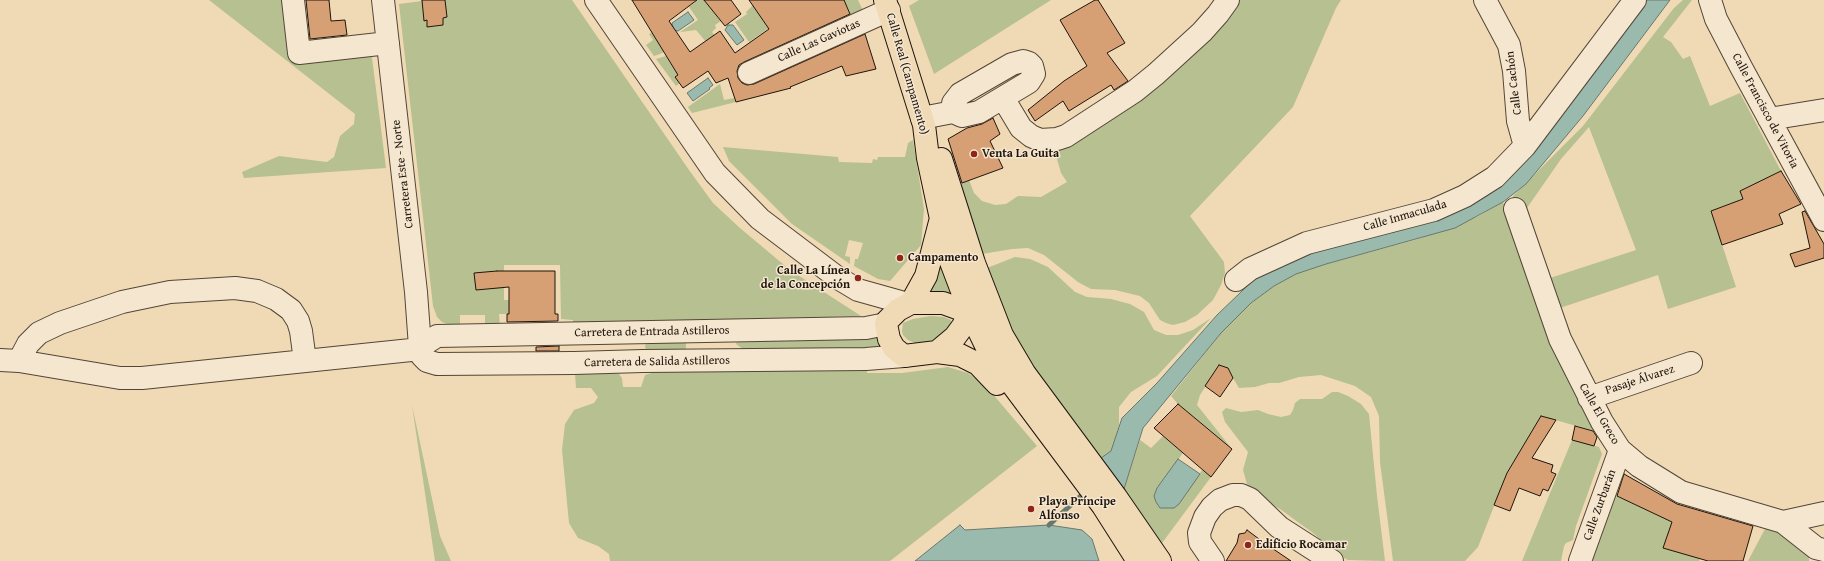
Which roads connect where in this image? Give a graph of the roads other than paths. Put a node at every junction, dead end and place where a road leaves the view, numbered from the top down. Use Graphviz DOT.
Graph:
graph roads {
  1 [pos="292,0"];
  2 [pos="383,0"];
  3 [pos="596,0"];
  4 [pos="1228,0"];
  5 [pos="1485,0"];
  6 [pos="1635,0"];
  7 [pos="1710,0"];
  8 [pos="887,5"];
  9 [pos="388,43"];
  10 [pos="749,73"];
  11 [pos="1003,98"];
  12 [pos="1824,110"];
  13 [pos="953,112"];
  14 [pos="1769,118"];
  15 [pos="923,122"];
  16 [pos="1526,146"];
  17 [pos="1515,209"];
  18 [pos="941,219"];
  19 [pos="1824,220"];
  20 [pos="974,263"];
  21 [pos="1236,280"];
  22 [pos="858,290"];
  23 [pos="909,303"];
  24 [pos="970,312"];
  25 [pos="886,322"];
  26 [pos="698,331"];
  27 [pos="636,332"];
  28 [pos="420,347"];
  29 [pos="937,352"];
  30 [pos="904,356"];
  31 [pos="6,358"];
  32 [pos="643,360"];
  33 [pos="305,361"];
  34 [pos="693,361"];
  35 [pos="1691,363"];
  36 [pos="1025,374"];
  37 [pos="1589,398"];
  38 [pos="1046,427"];
  39 [pos="1620,450"];
  40 [pos="1105,504"];
  41 [pos="1824,512"];
  42 [pos="1783,522"];
  43 [pos="1132,552"];
  44 [pos="1819,553"];
  45 [pos="1160,561"];
  46 [pos="1213,561"];
  47 [pos="1332,561"];
  48 [pos="1580,561"];
  1 -- 9 [label="street"];
  2 -- 9 [label="street, Carretera Este - Norte"];
  3 -- 22 [label="street"];
  4 -- 11 [label="street"];
  5 -- 16 [label="street, Calle Cachón"];
  6 -- 16 [label="street, Calle Inmaculada"];
  7 -- 14 [label="street, Calle Francisco de Vitoria"];
  8 -- 10 [label="street, Calle Las Gaviotas"];
  8 -- 15 [label="highway, Calle Real (Campamento)"];
  9 -- 28 [label="street, Carretera Este - Norte"];
  11 -- 13 [label="street"];
  11 -- 13 [label="street"];
  12 -- 14 [label="street"];
  13 -- 15 [label="street"];
  14 -- 19 [label="street, Calle Francisco de Vitoria"];
  15 -- 18 [label="highway, Calle Real (Campamento)"];
  15 -- 20 [label="highway"];
  16 -- 21 [label="street, Calle Inmaculada"];
  17 -- 37 [label="street, Calle El Greco"];
  18 -- 23 [label="highway"];
  18 -- 24 [label="highway, Calle Real (Campamento)"];
  20 -- 24 [label="highway"];
  20 -- 36 [label="highway"];
  22 -- 23 [label="street"];
  22 -- 25 [label="street"];
  23 -- 24 [label="highway"];
  23 -- 25 [label="highway"];
  24 -- 29 [label="highway"];
  24 -- 36 [label="highway"];
  24 -- 38 [label="highway, Calle Real (Campamento)"];
  25 -- 26 [label="street, Carretera de Entrada Astilleros"];
  25 -- 30 [label="highway"];
  26 -- 27 [label="street, Carretera de Entrada Astilleros"];
  26 -- 34 [label="street"];
  27 -- 28 [label="street, Carretera de Entrada Astilleros"];
  27 -- 32 [label="street"];
  28 -- 32 [label="street, Carretera de Salida Astilleros"];
  28 -- 33 [label="street"];
  29 -- 30 [label="highway"];
  29 -- 38 [label="highway"];
  30 -- 34 [label="street, Carretera de Salida Astilleros"];
  31 -- 33 [label="street"];
  31 -- 33 [label="street"];
  32 -- 34 [label="street, Carretera de Salida Astilleros"];
  35 -- 37 [label="street, Pasaje Álvarez"];
  36 -- 38 [label="highway"];
  37 -- 39 [label="street, Calle El Greco"];
  38 -- 40 [label="highway"];
  39 -- 42 [label="street, Calle El Greco"];
  39 -- 48 [label="street, Calle Zurbarán"];
  40 -- 43 [label="highway"];
  40 -- 45 [label="highway"];
  41 -- 42 [label="street"];
  42 -- 44 [label="street, Calle El Greco"];
  46 -- 47 [label="street"];
}
